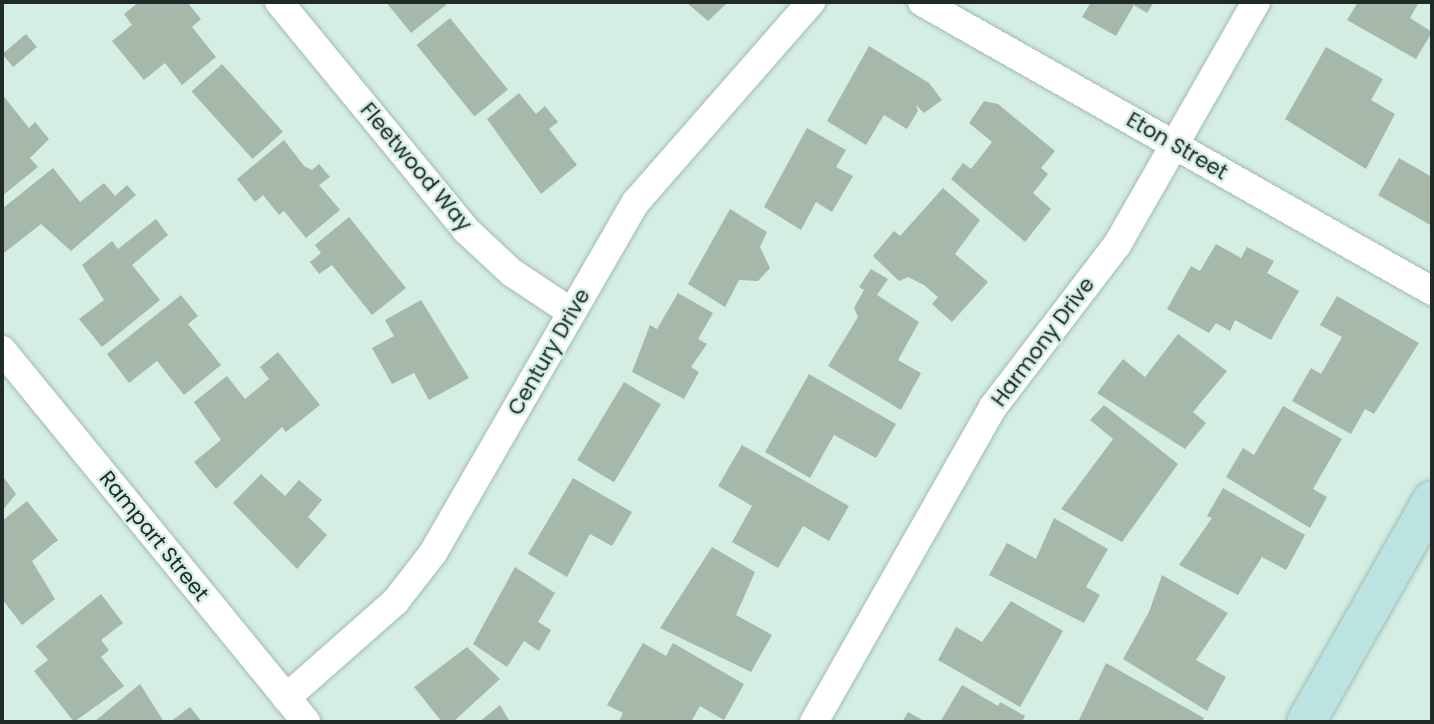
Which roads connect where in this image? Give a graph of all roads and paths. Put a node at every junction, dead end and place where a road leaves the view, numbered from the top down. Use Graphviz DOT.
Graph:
graph roads {
  1 [pos="279,2"];
  2 [pos="811,2"];
  3 [pos="922,2"];
  4 [pos="1256,2"];
  5 [pos="1175,145"];
  6 [pos="1432,291"];
  7 [pos="571,312"];
  8 [pos="2,349"];
  9 [pos="1432,500"];
  10 [pos="286,698"];
  11 [pos="306,722"];
  12 [pos="814,722"];
  13 [pos="1306,722"];
  1 -- 7 [label="street, Fleetwood Way"];
  2 -- 7 [label="street, Century Drive"];
  3 -- 5 [label="street, Eton Street"];
  4 -- 5 [label="street, Harmony Drive"];
  5 -- 6 [label="street, Eton Street"];
  5 -- 12 [label="street, Harmony Drive"];
  7 -- 10 [label="street, Century Drive"];
  8 -- 10 [label="street, Rampart Street"];
  9 -- 13 [label="street"];
  10 -- 11 [label="street, Rampart Street"];
}
